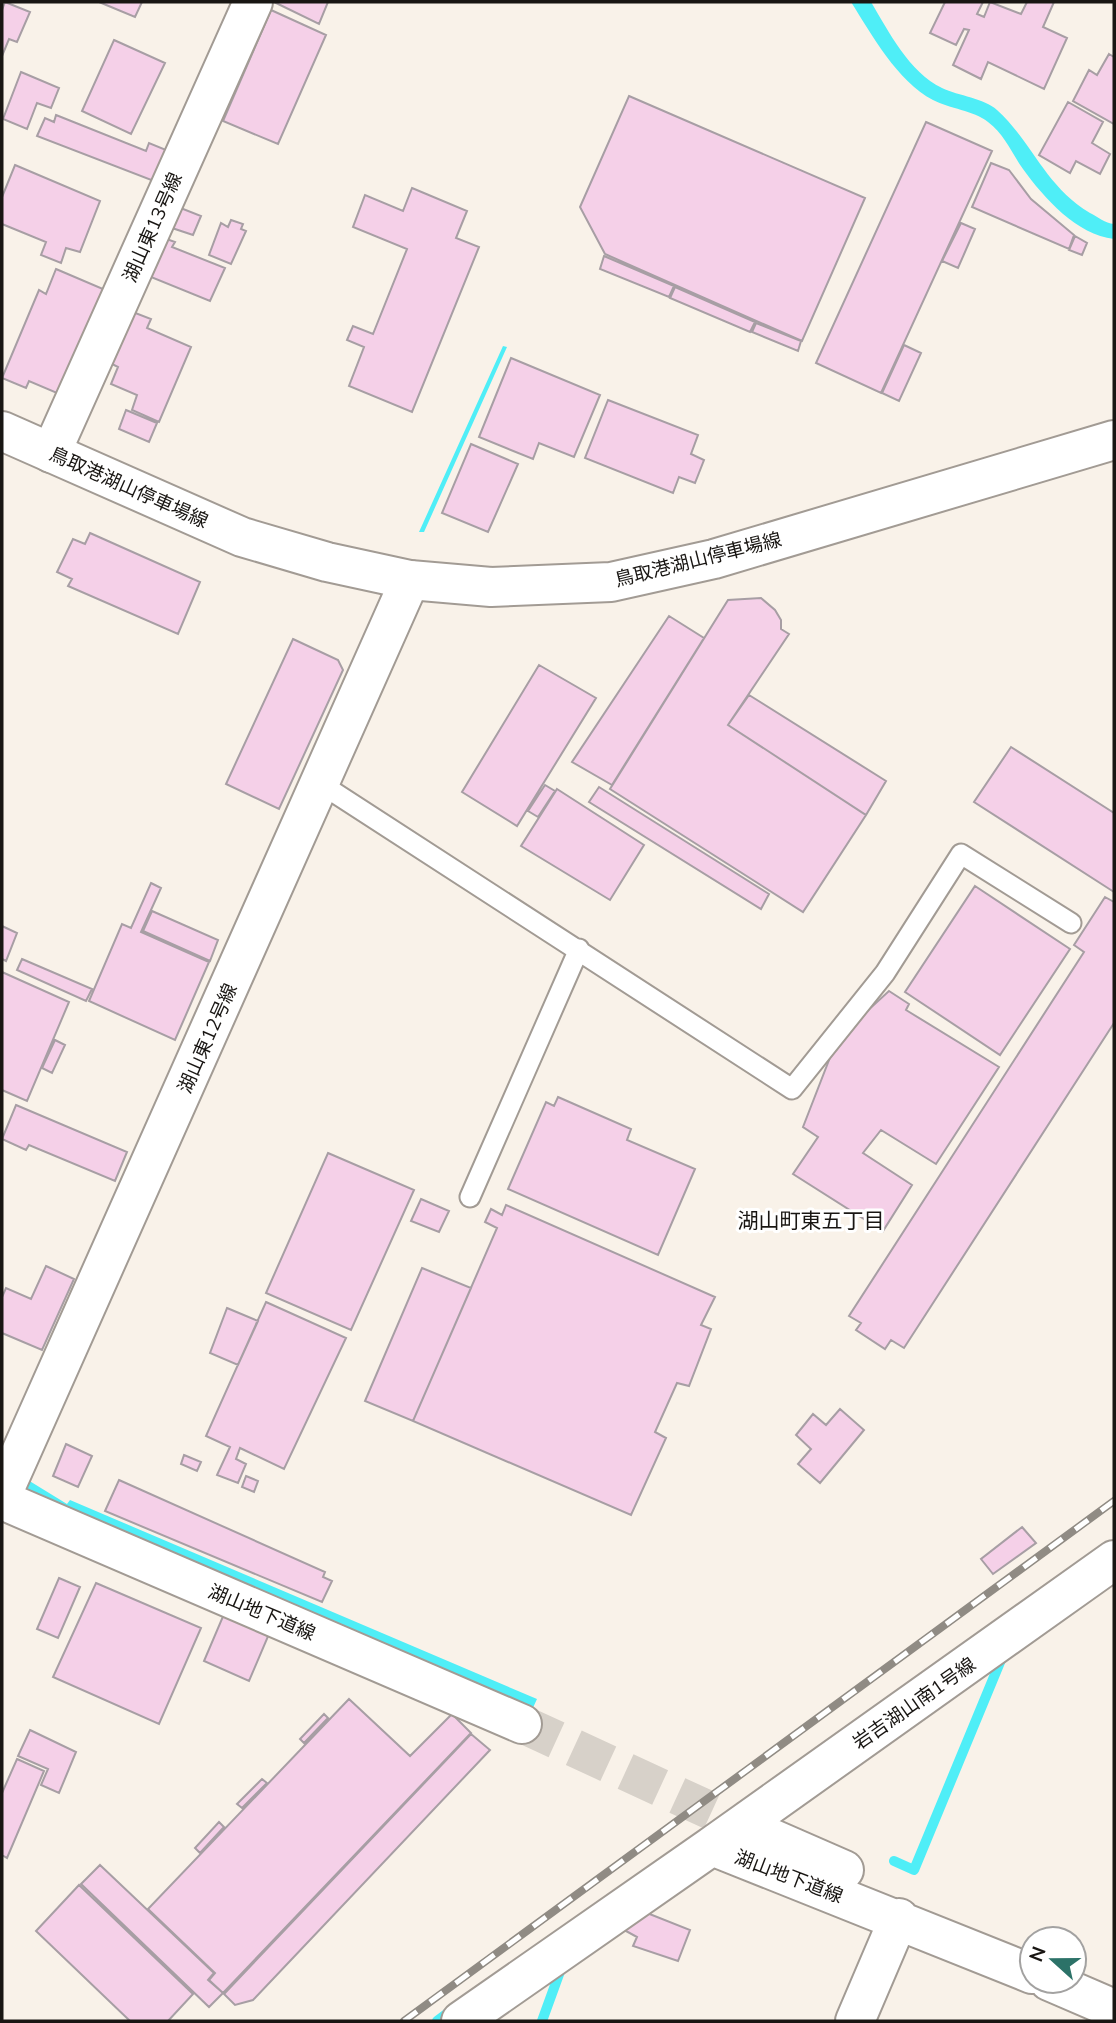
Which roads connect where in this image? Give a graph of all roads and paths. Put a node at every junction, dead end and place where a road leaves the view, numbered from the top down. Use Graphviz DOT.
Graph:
graph roads {
  1 [pos="253,2"];
  2 [pos="2,431"];
  3 [pos="1114,440"];
  4 [pos="51,453"];
  5 [pos="410,580"];
  6 [pos="318,782"];
  7 [pos="1071,923"];
  8 [pos="579,949"];
  9 [pos="470,1197"];
  10 [pos="2,1497"];
  11 [pos="1114,1560"];
  12 [pos="522,1724"];
  13 [pos="757,1832"];
  14 [pos="712,1846"];
  15 [pos="898,1918"];
  16 [pos="1018,1946"];
  17 [pos="1018,1968"];
  18 [pos="1088,1977"];
  19 [pos="1114,1988"];
  20 [pos="1083,1995"];
  21 [pos="1114,2008"];
  22 [pos="461,2021"];
  23 [pos="856,2021"];
  1 -- 4 [label="street, 湖山東13号線"];
  2 -- 4 [label="street, 鳥取港湖山停車場線"];
  3 -- 5 [label="street, 鳥取港湖山停車場線"];
  4 -- 5 [label="street, 鳥取港湖山停車場線"];
  5 -- 6 [label="street, 湖山東12号線"];
  6 -- 8 [label="lane"];
  6 -- 10 [label="street, 湖山東12号線"];
  7 -- 8 [label="lane"];
  8 -- 9 [label="lane"];
  10 -- 12 [label="street, 湖山地下道線"];
  11 -- 14 [label="street, 岩吉湖山南1号線"];
  13 -- 16 [label="street, 湖山地下道線"];
  14 -- 15 [label="street, 湖山地下道線"];
  14 -- 22 [label="street, 湖山地下道線"];
  15 -- 17 [label="street, 湖山地下道線"];
  15 -- 23 [label="street"];
  18 -- 19 [label="street"];
  20 -- 21 [label="street"];
}
